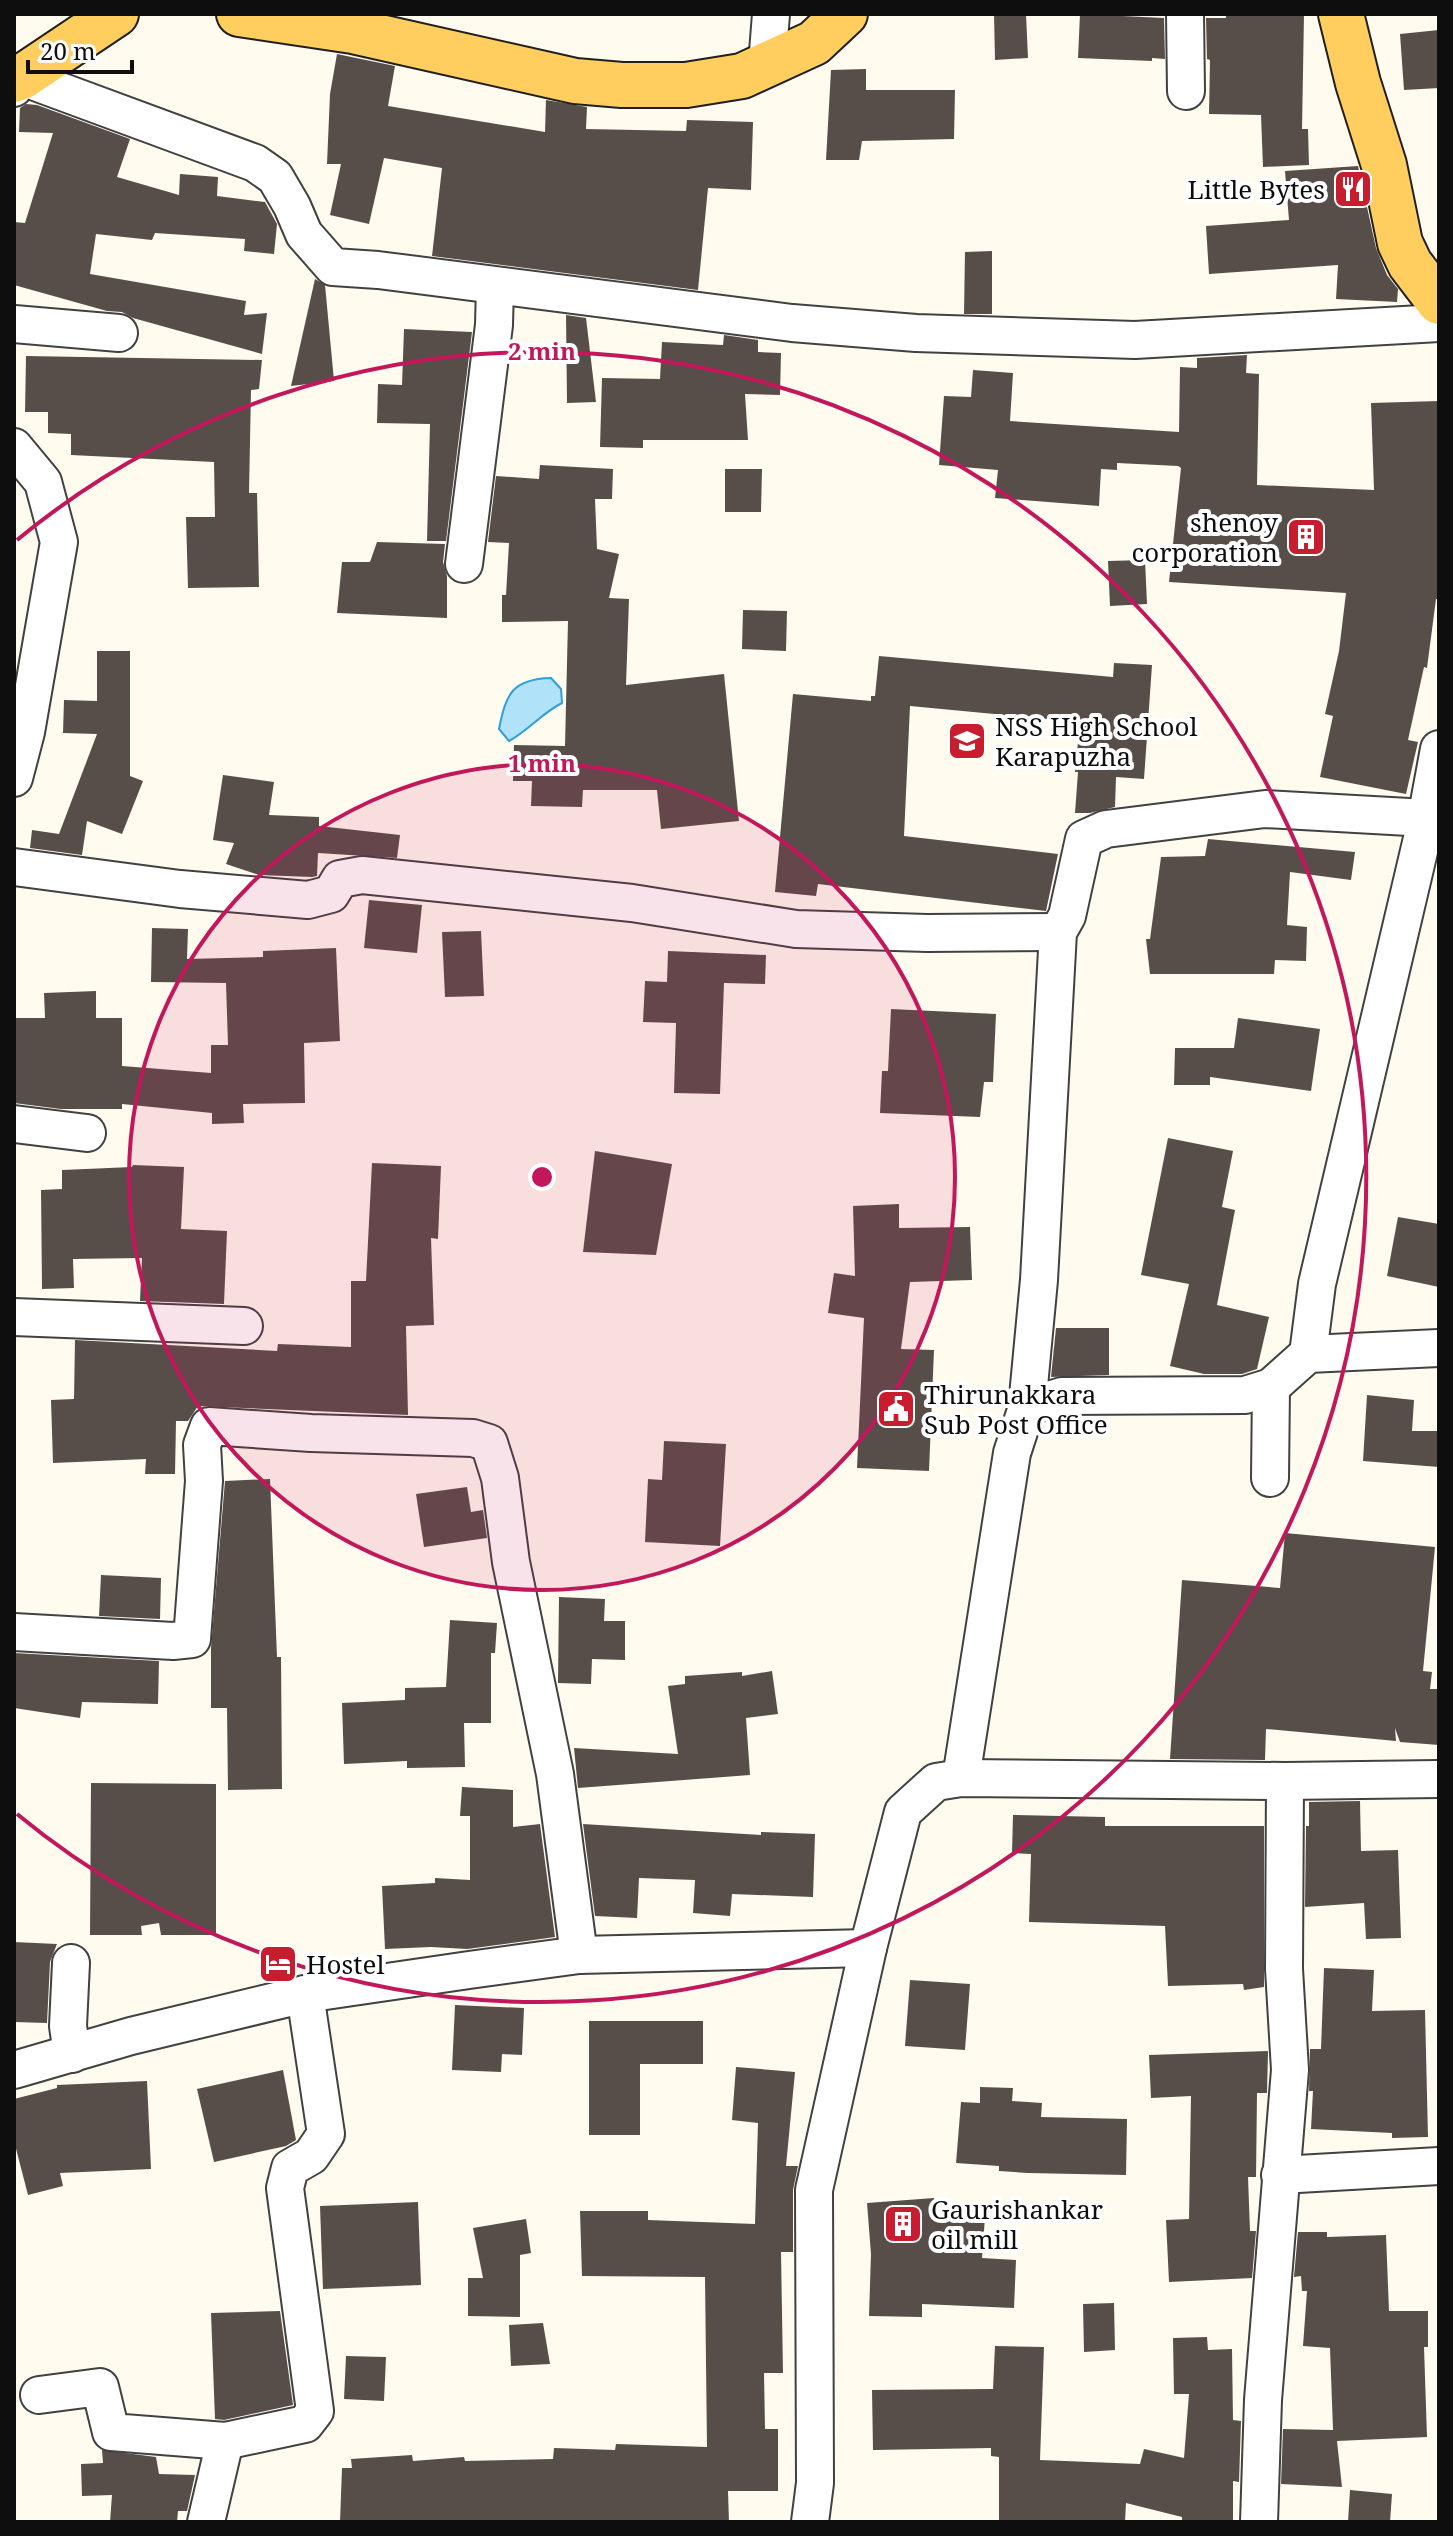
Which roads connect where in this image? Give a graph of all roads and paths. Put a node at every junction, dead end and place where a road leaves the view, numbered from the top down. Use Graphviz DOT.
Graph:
graph roads {
  1 [pos="116,14"];
  2 [pos="239,14"];
  3 [pos="771,14"];
  4 [pos="845,14"];
  5 [pos="1185,14"];
  6 [pos="1341,14"];
  7 [pos="353,22"];
  8 [pos="767,65"];
  9 [pos="17,82"];
  10 [pos="1186,91"];
  11 [pos="495,286"];
  12 [pos="1439,302"];
  13 [pos="1439,323"];
  14 [pos="14,324"];
  15 [pos="119,333"];
  16 [pos="14,447"];
  17 [pos="464,564"];
  18 [pos="1439,749"];
  19 [pos="14,778"];
  20 [pos="1427,818"];
  21 [pos="14,867"];
  22 [pos="1058,932"];
  23 [pos="14,1124"];
  24 [pos="87,1133"];
  25 [pos="14,1317"];
  26 [pos="244,1326"];
  27 [pos="1439,1348"];
  28 [pos="1308,1354"];
  29 [pos="1271,1387"];
  30 [pos="1027,1407"];
  31 [pos="1270,1478"];
  32 [pos="14,1632"];
  33 [pos="961,1778"];
  34 [pos="1439,1779"];
  35 [pos="1285,1781"];
  36 [pos="868,1948"];
  37 [pos="579,1955"];
  38 [pos="71,1963"];
  39 [pos="305,1994"];
  40 [pos="72,2054"];
  41 [pos="14,2070"];
  42 [pos="1439,2166"];
  43 [pos="1280,2175"];
  44 [pos="39,2395"];
  45 [pos="225,2441"];
  46 [pos="206,2522"];
  47 [pos="810,2522"];
  48 [pos="1259,2522"];
  1 -- 9 [label="main road"];
  2 -- 7 [label="main road"];
  3 -- 8 [label="street"];
  4 -- 8 [label="main road"];
  5 -- 10 [label="street"];
  6 -- 12 [label="main road"];
  7 -- 8 [label="main road"];
  9 -- 11 [label="street"];
  11 -- 13 [label="street"];
  11 -- 17 [label="street"];
  14 -- 15 [label="street"];
  16 -- 19 [label="street"];
  18 -- 20 [label="street"];
  20 -- 22 [label="street"];
  20 -- 28 [label="street"];
  21 -- 22 [label="street"];
  22 -- 30 [label="street"];
  23 -- 24 [label="street"];
  25 -- 26 [label="street"];
  27 -- 28 [label="street"];
  28 -- 29 [label="street"];
  29 -- 30 [label="street"];
  29 -- 31 [label="street"];
  30 -- 33 [label="street"];
  32 -- 37 [label="street"];
  33 -- 35 [label="street"];
  33 -- 36 [label="street"];
  34 -- 35 [label="street"];
  35 -- 43 [label="street"];
  36 -- 37 [label="street"];
  36 -- 47 [label="street"];
  37 -- 39 [label="street"];
  38 -- 40 [label="street"];
  39 -- 40 [label="street"];
  39 -- 45 [label="street"];
  40 -- 41 [label="street"];
  42 -- 43 [label="street"];
  43 -- 48 [label="street"];
  44 -- 45 [label="street"];
  45 -- 46 [label="street"];
}
